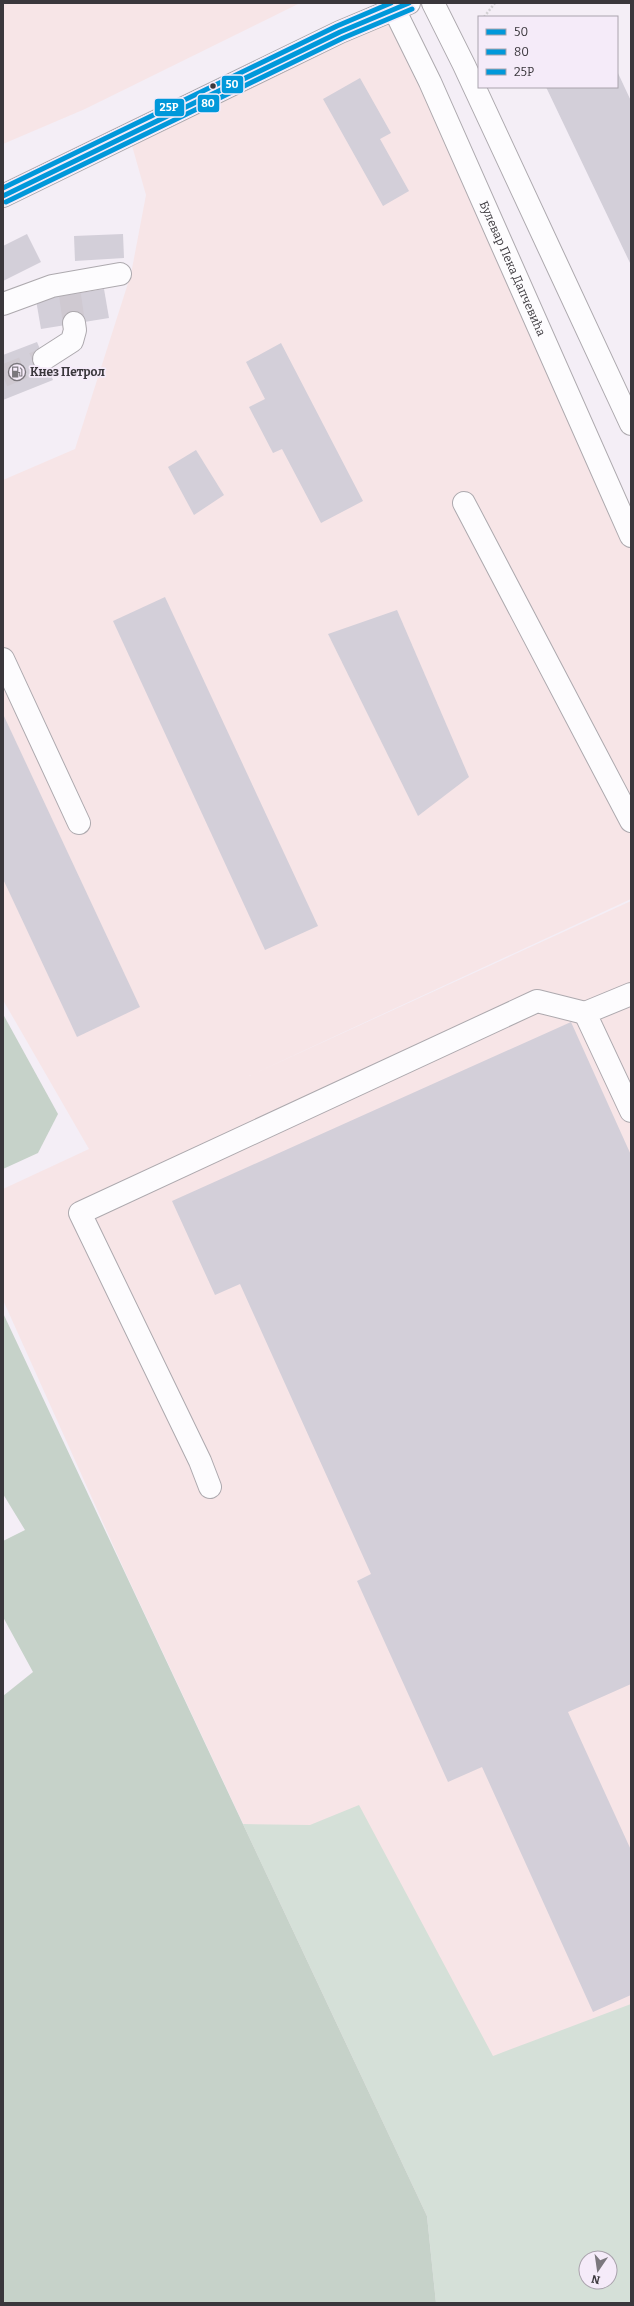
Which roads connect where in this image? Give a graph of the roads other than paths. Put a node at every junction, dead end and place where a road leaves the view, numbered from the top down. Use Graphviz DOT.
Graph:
graph roads {
  1 [pos="433,3"];
  2 [pos="398,5"];
  3 [pos="3,196"];
  4 [pos="120,274"];
  5 [pos="3,304"];
  6 [pos="74,323"];
  7 [pos="44,359"];
  8 [pos="631,424"];
  9 [pos="464,503"];
  10 [pos="631,536"];
  11 [pos="3,659"];
  12 [pos="631,821"];
  13 [pos="79,823"];
  14 [pos="631,994"];
  15 [pos="585,1012"];
  16 [pos="631,1111"];
  17 [pos="210,1487"];
  1 -- 8 [label="street"];
  2 -- 3 [label="street"];
  2 -- 10 [label="street, Булевар Пека Дапчевића"];
  4 -- 5 [label="street"];
  6 -- 7 [label="street"];
  9 -- 12 [label="street"];
  11 -- 13 [label="street"];
  14 -- 15 [label="street"];
  15 -- 16 [label="street"];
  15 -- 17 [label="street"];
}
